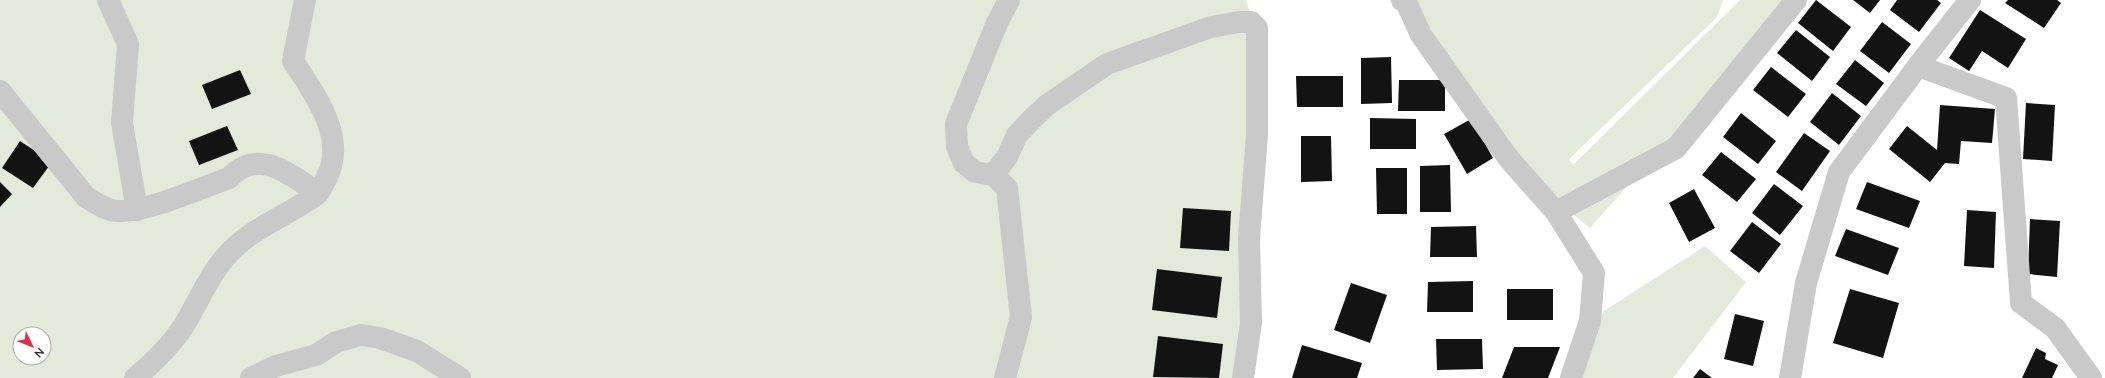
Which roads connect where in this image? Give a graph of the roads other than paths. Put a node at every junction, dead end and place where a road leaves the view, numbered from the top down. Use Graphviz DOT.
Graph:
graph roads {
  1 [pos="108,0"];
  2 [pos="304,0"];
  3 [pos="1009,0"];
  4 [pos="1796,0"];
  5 [pos="1970,0"];
  6 [pos="1405,1"];
  7 [pos="1918,66"];
  8 [pos="0,91"];
  9 [pos="993,175"];
  10 [pos="318,194"];
  11 [pos="137,210"];
  12 [pos="1556,212"];
  13 [pos="135,378"];
  14 [pos="251,378"];
  15 [pos="460,378"];
  16 [pos="1005,378"];
  17 [pos="1242,378"];
  18 [pos="1571,378"];
  19 [pos="1790,378"];
  20 [pos="2091,378"];
  1 -- 11 [label="street"];
  2 -- 10 [label="street"];
  3 -- 9 [label="street"];
  4 -- 12 [label="street"];
  5 -- 7 [label="street"];
  6 -- 12 [label="street"];
  7 -- 19 [label="street"];
  7 -- 20 [label="street"];
  8 -- 11 [label="street"];
  9 -- 16 [label="street"];
  9 -- 17 [label="street"];
  10 -- 11 [label="street"];
  10 -- 13 [label="street"];
  12 -- 18 [label="street"];
  14 -- 15 [label="street"];
}
